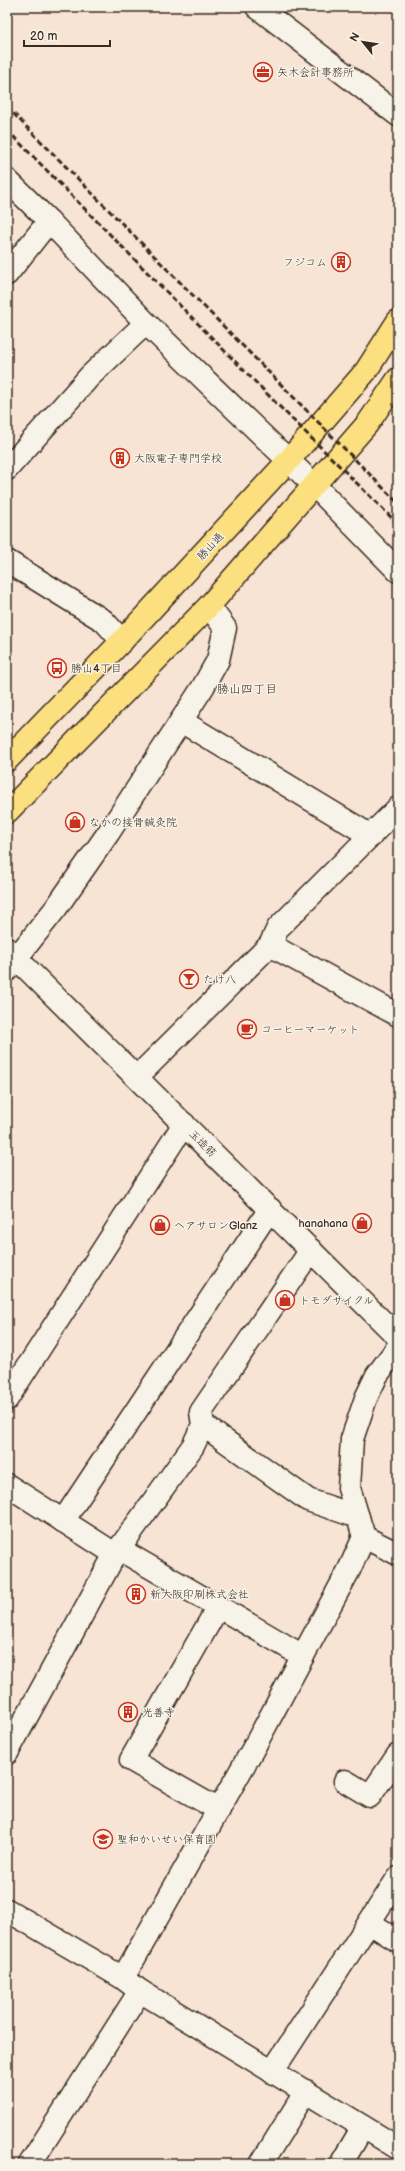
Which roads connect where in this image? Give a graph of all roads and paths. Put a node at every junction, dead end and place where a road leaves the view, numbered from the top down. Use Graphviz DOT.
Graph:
graph roads {
  1 [pos="257,7"];
  2 [pos="398,115"];
  3 [pos="7,180"];
  4 [pos="49,221"];
  5 [pos="7,274"];
  6 [pos="398,321"];
  7 [pos="146,323"];
  8 [pos="396,388"];
  9 [pos="288,461"];
  10 [pos="7,469"];
  11 [pos="315,486"];
  12 [pos="7,562"];
  13 [pos="398,571"];
  14 [pos="209,606"];
  15 [pos="122,641"];
  16 [pos="181,721"];
  17 [pos="7,760"];
  18 [pos="398,808"];
  19 [pos="7,812"];
  20 [pos="371,836"];
  21 [pos="270,945"];
  22 [pos="10,960"];
  23 [pos="398,1015"];
  24 [pos="137,1077"];
  25 [pos="184,1124"];
  26 [pos="270,1209"];
  27 [pos="311,1250"];
  28 [pos="398,1337"];
  29 [pos="398,1347"];
  30 [pos="7,1399"];
  31 [pos="203,1425"];
  32 [pos="7,1485"];
  33 [pos="63,1520"];
  34 [pos="361,1527"];
  35 [pos="117,1551"];
  36 [pos="398,1554"];
  37 [pos="218,1607"];
  38 [pos="303,1656"];
  39 [pos="7,1753"];
  40 [pos="398,1755"];
  41 [pos="345,1781"];
  42 [pos="219,1810"];
  43 [pos="398,1878"];
  44 [pos="7,1910"];
  45 [pos="370,1923"];
  46 [pos="398,1941"];
  47 [pos="123,1978"];
  48 [pos="140,1991"];
  49 [pos="272,2072"];
  50 [pos="306,2091"];
  51 [pos="363,2127"];
  52 [pos="398,2148"];
  53 [pos="30,2164"];
  54 [pos="260,2164"];
  55 [pos="341,2164"];
  1 -- 2 [label="street"];
  3 -- 4 [label="street"];
  4 -- 5 [label="street"];
  4 -- 7 [label="street"];
  6 -- 9 [label="main road, 勝山通"];
  7 -- 9 [label="street"];
  7 -- 10 [label="street"];
  8 -- 11 [label="main road"];
  9 -- 11 [label="street"];
  9 -- 15 [label="main road, 勝山通"];
  11 -- 13 [label="street"];
  11 -- 14 [label="main road"];
  12 -- 15 [label="street"];
  14 -- 16 [label="street"];
  14 -- 19 [label="main road"];
  15 -- 17 [label="main road, 勝山通"];
  16 -- 20 [label="street"];
  16 -- 22 [label="street"];
  18 -- 20 [label="street"];
  20 -- 21 [label="street"];
  21 -- 23 [label="street"];
  21 -- 24 [label="street"];
  22 -- 24 [label="street, 玉造筋"];
  24 -- 25 [label="street, 玉造筋"];
  25 -- 26 [label="street, 玉造筋"];
  25 -- 30 [label="street"];
  26 -- 27 [label="street, 玉造筋"];
  26 -- 33 [label="street"];
  27 -- 28 [label="street, 玉造筋"];
  27 -- 31 [label="street"];
  29 -- 34 [label="street"];
  31 -- 34 [label="street"];
  31 -- 35 [label="street"];
  32 -- 33 [label="street"];
  33 -- 35 [label="street"];
  34 -- 36 [label="street"];
  34 -- 38 [label="street"];
  35 -- 37 [label="street"];
  35 -- 39 [label="street"];
  37 -- 38 [label="street"];
  37 -- 42 [label="street"];
  38 -- 42 [label="street"];
  40 -- 41 [label="street"];
  42 -- 47 [label="street"];
  43 -- 45 [label="street"];
  44 -- 47 [label="street"];
  45 -- 46 [label="street"];
  45 -- 49 [label="street"];
  47 -- 48 [label="street"];
  48 -- 49 [label="street"];
  48 -- 53 [label="street"];
  49 -- 50 [label="street"];
  50 -- 51 [label="street"];
  50 -- 54 [label="street"];
  51 -- 52 [label="street"];
  51 -- 55 [label="street"];
}
